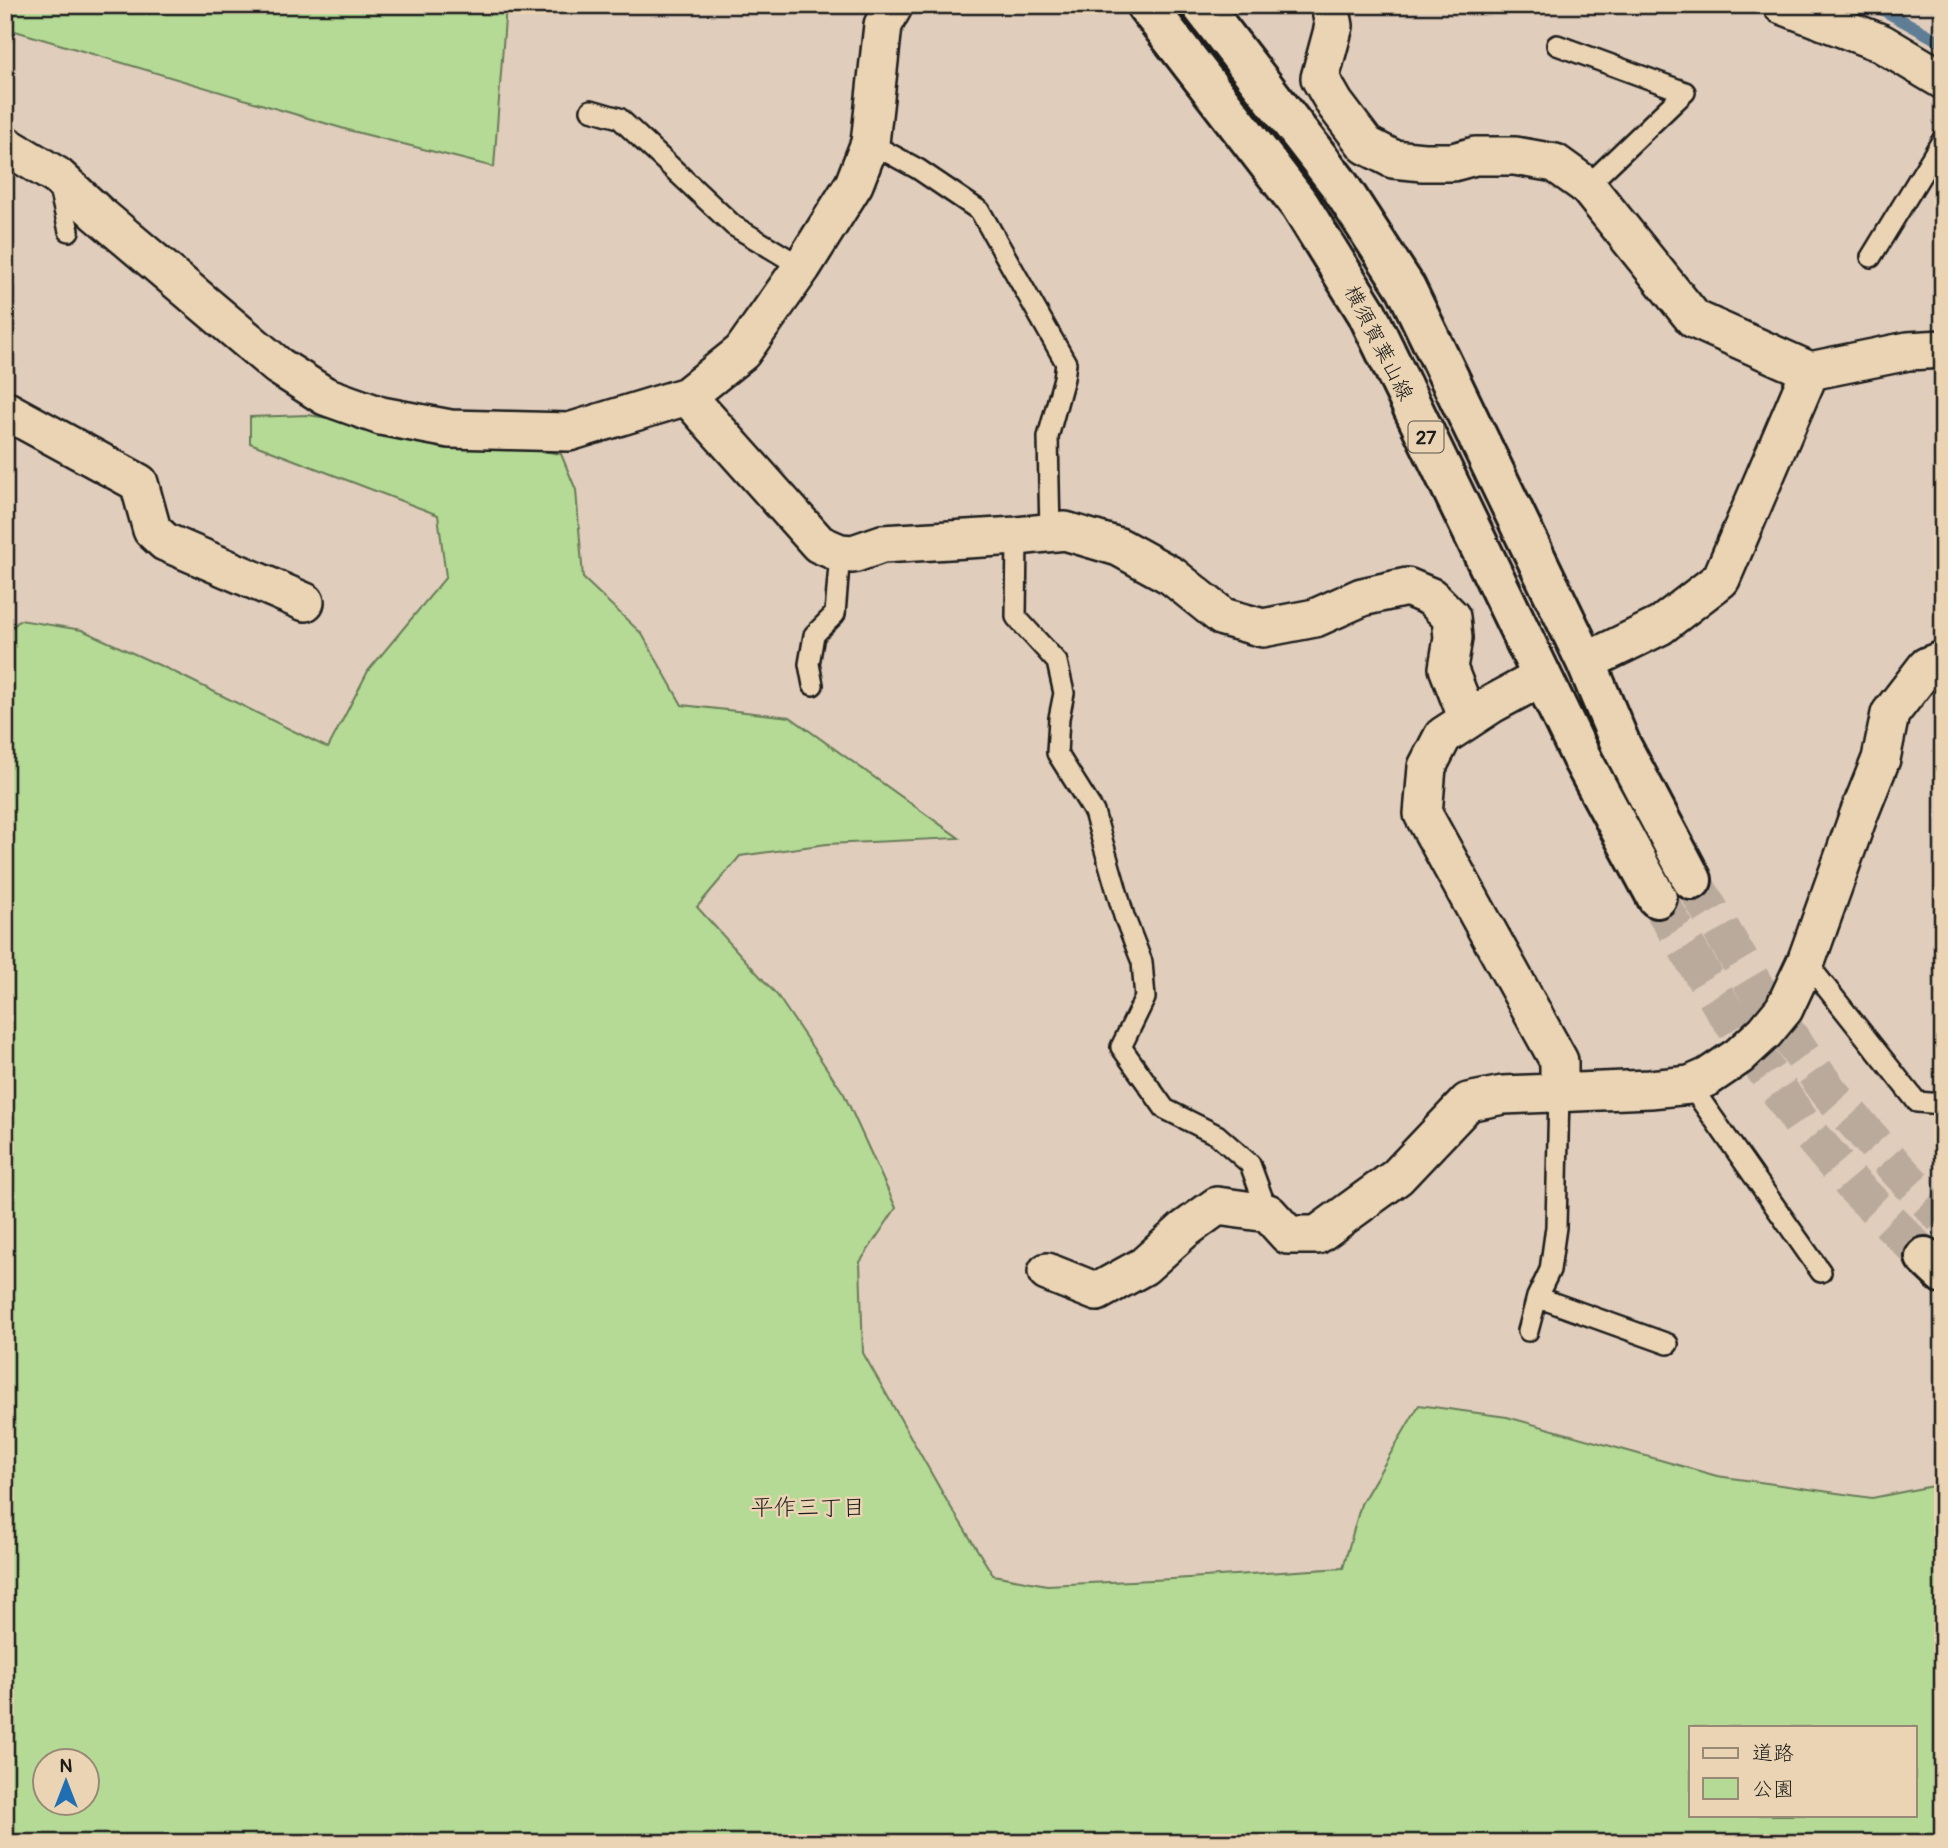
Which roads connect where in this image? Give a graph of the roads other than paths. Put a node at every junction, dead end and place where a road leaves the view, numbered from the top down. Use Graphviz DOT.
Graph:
graph roads {
  1 [pos="894,5"];
  2 [pos="1146,5"];
  3 [pos="1201,5"];
  4 [pos="1330,5"];
  5 [pos="1782,5"];
  6 [pos="1557,45"];
  7 [pos="1943,80"];
  8 [pos="591,110"];
  9 [pos="1943,138"];
  10 [pos="870,143"];
  11 [pos="5,145"];
  12 [pos="57,176"];
  13 [pos="1587,186"];
  14 [pos="69,231"];
  15 [pos="1871,257"];
  16 [pos="803,267"];
  17 [pos="1943,349"];
  18 [pos="1810,371"];
  19 [pos="687,396"];
  20 [pos="5,410"];
  21 [pos="1033,535"];
  22 [pos="840,553"];
  23 [pos="305,602"];
  24 [pos="1943,660"];
  25 [pos="1586,662"];
  26 [pos="1542,677"];
  27 [pos="813,685"];
  28 [pos="1468,719"];
  29 [pos="1692,880"];
  30 [pos="1657,898"];
  31 [pos="1806,962"];
  32 [pos="1690,1085"];
  33 [pos="1559,1092"];
  34 [pos="1943,1104"];
  35 [pos="1268,1213"];
  36 [pos="1047,1272"];
  37 [pos="1821,1272"];
  38 [pos="1538,1297"];
  39 [pos="1528,1331"];
  40 [pos="1668,1345"];
  1 -- 10 [label="street"];
  2 -- 26 [label="main road, 横須賀葉山線 / 27"];
  3 -- 25 [label="main road, 27"];
  4 -- 13 [label="street"];
  5 -- 7 [label="street"];
  6 -- 13 [label="lane"];
  8 -- 16 [label="lane"];
  9 -- 15 [label="lane"];
  10 -- 16 [label="street"];
  10 -- 21 [label="lane"];
  11 -- 12 [label="street"];
  12 -- 14 [label="lane"];
  12 -- 19 [label="street"];
  13 -- 18 [label="street"];
  16 -- 19 [label="street"];
  17 -- 18 [label="street"];
  18 -- 25 [label="street"];
  19 -- 22 [label="street"];
  20 -- 23 [label="street"];
  21 -- 22 [label="street"];
  21 -- 28 [label="street"];
  21 -- 35 [label="lane"];
  22 -- 27 [label="lane"];
  24 -- 31 [label="street"];
  25 -- 29 [label="main road, 27"];
  26 -- 28 [label="street"];
  26 -- 30 [label="main road, 横須賀葉山線 / 27"];
  28 -- 33 [label="street"];
  31 -- 32 [label="street"];
  31 -- 34 [label="lane"];
  32 -- 33 [label="street"];
  32 -- 37 [label="lane"];
  33 -- 35 [label="street"];
  33 -- 38 [label="lane"];
  35 -- 36 [label="street"];
  38 -- 39 [label="lane"];
  38 -- 40 [label="lane"];
}
